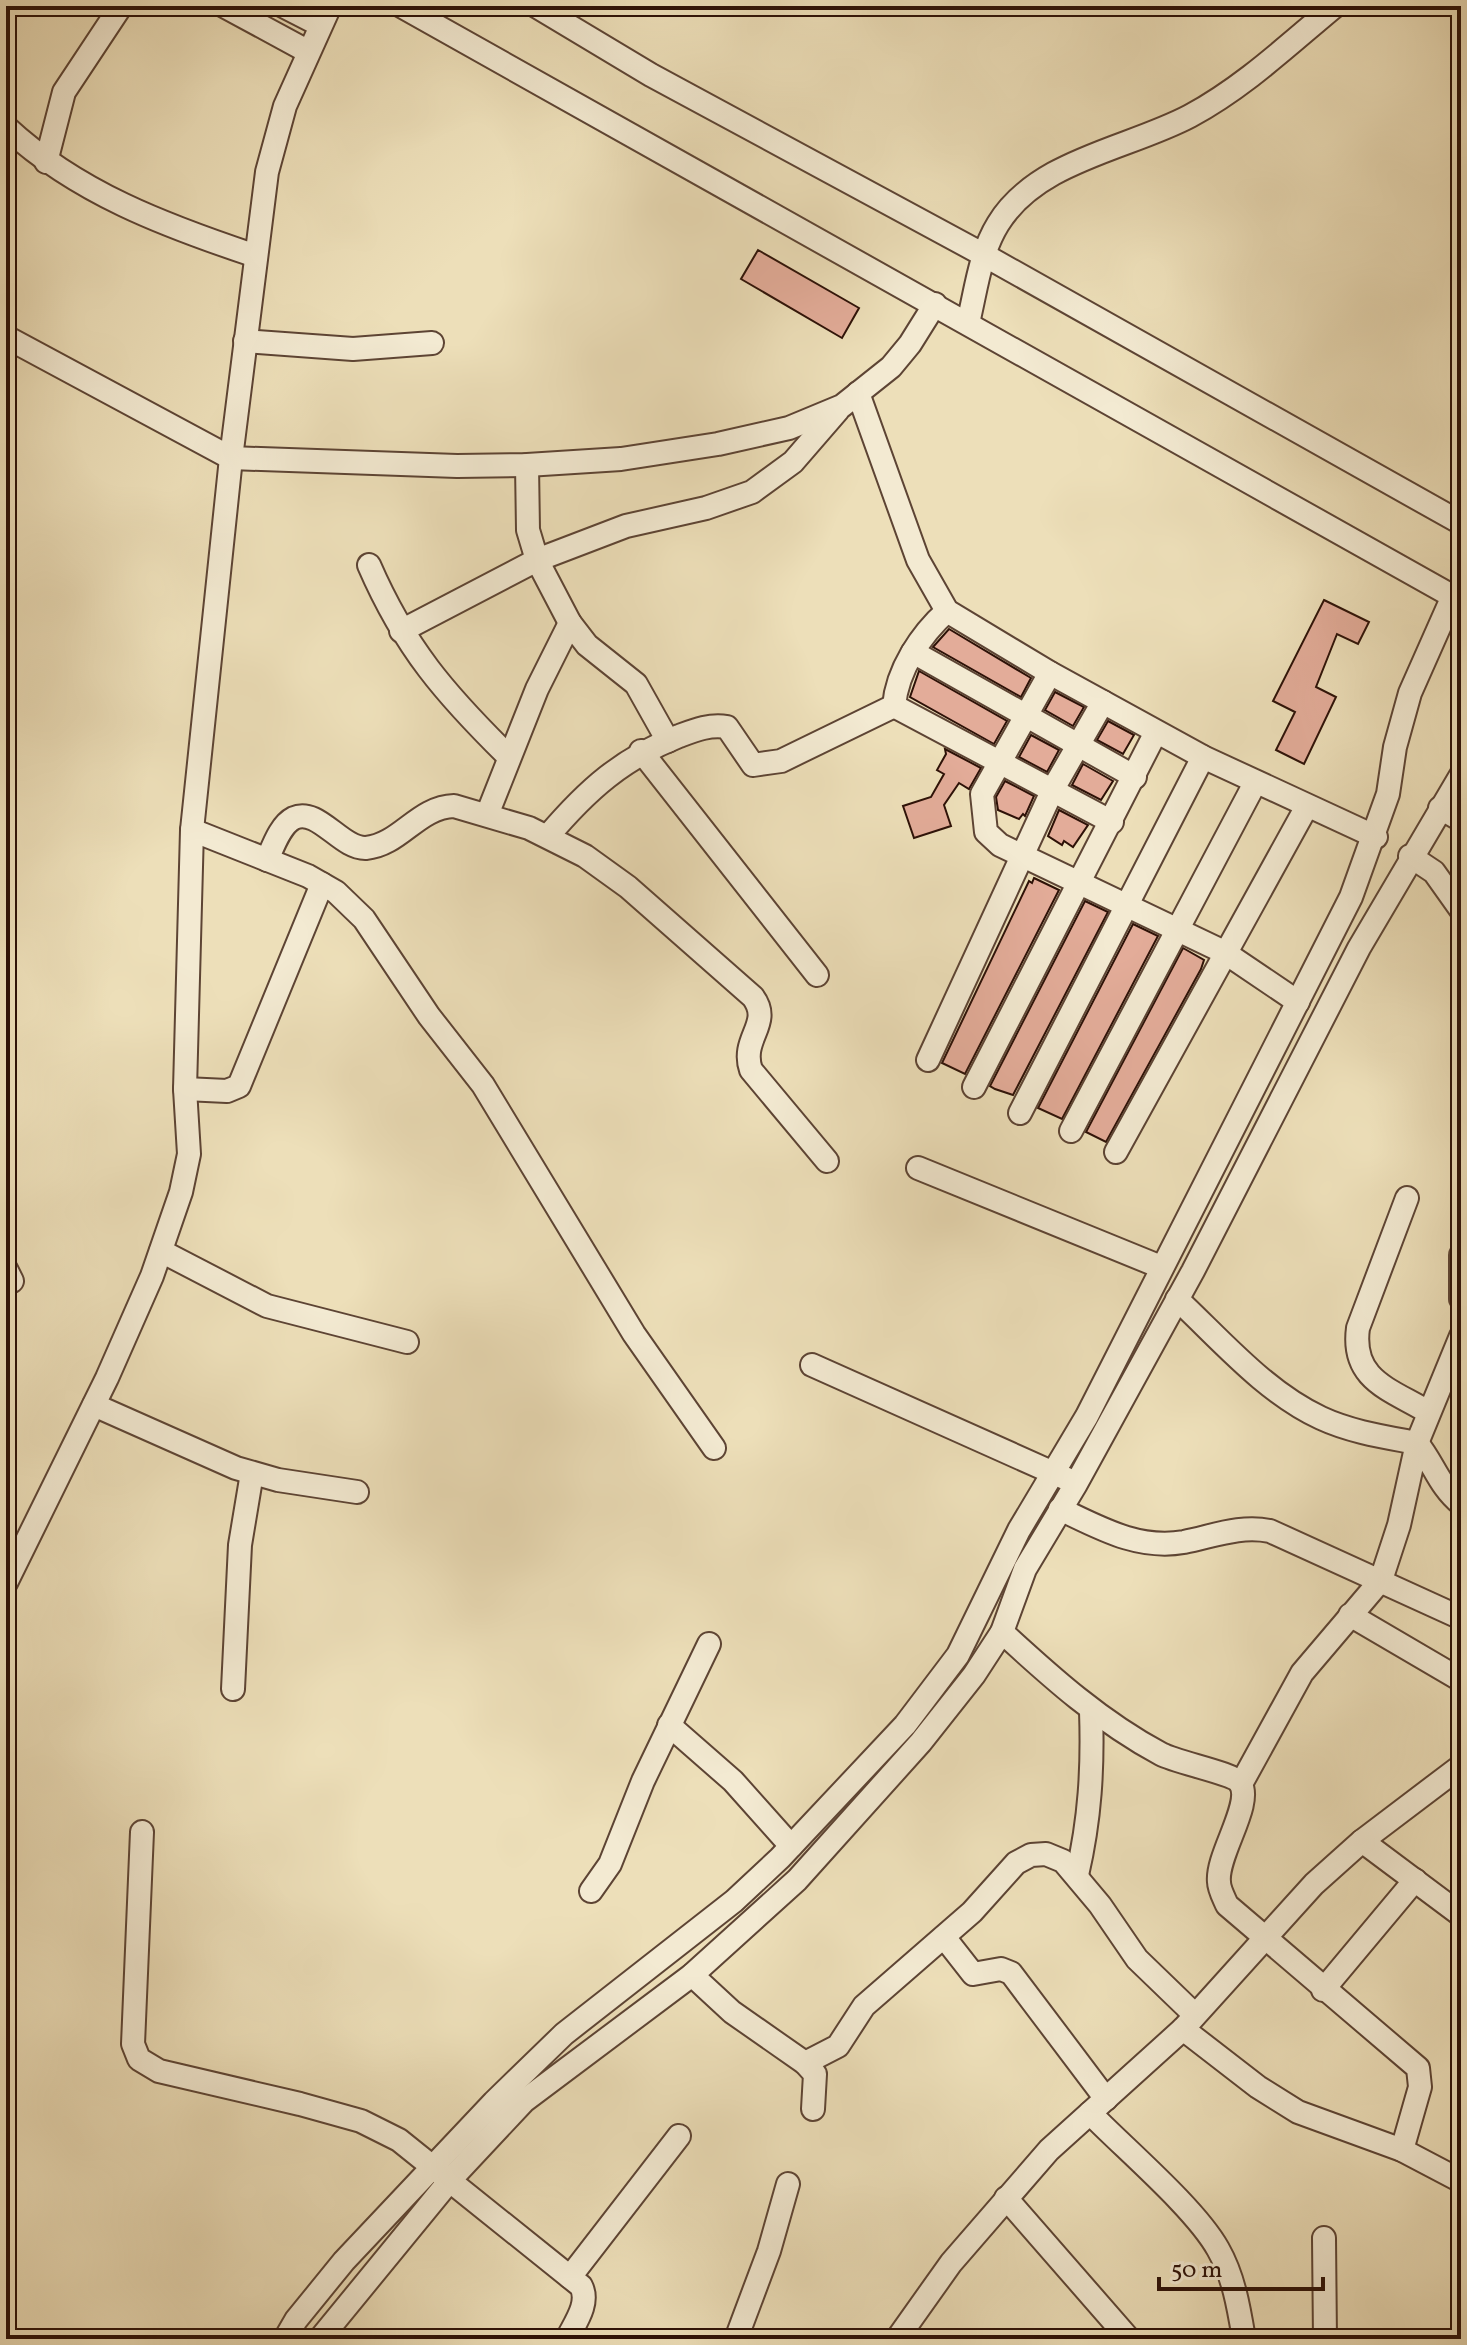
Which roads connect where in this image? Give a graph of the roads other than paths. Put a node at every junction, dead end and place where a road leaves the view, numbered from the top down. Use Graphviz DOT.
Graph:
graph roads {
  1 [pos="121,6"];
  2 [pos="224,6"];
  3 [pos="283,6"];
  4 [pos="401,6"];
  5 [pos="536,6"];
  6 [pos="1335,6"];
  7 [pos="325,16"];
  8 [pos="307,51"];
  9 [pos="8,134"];
  10 [pos="46,162"];
  11 [pos="984,255"];
  12 [pos="256,256"];
  13 [pos="935,304"];
  14 [pos="968,323"];
  15 [pos="6,337"];
  16 [pos="245,341"];
  17 [pos="432,343"];
  18 [pos="850,399"];
  19 [pos="231,458"];
  20 [pos="527,465"];
  21 [pos="1461,523"];
  22 [pos="537,560"];
  23 [pos="369,565"];
  24 [pos="1457,599"];
  25 [pos="947,611"];
  26 [pos="570,623"];
  27 [pos="401,631"];
  28 [pos="913,652"];
  29 [pos="1050,673"];
  30 [pos="1103,702"];
  31 [pos="894,706"];
  32 [pos="1025,717"];
  33 [pos="1156,732"];
  34 [pos="668,741"];
  35 [pos="1077,746"];
  36 [pos="641,751"];
  37 [pos="509,757"];
  38 [pos="1203,757"];
  39 [pos="1000,760"];
  40 [pos="1461,775"];
  41 [pos="1135,777"];
  42 [pos="1255,783"];
  43 [pos="1053,789"];
  44 [pos="1307,806"];
  45 [pos="1440,808"];
  46 [pos="487,815"];
  47 [pos="1461,820"];
  48 [pos="1112,822"];
  49 [pos="192,830"];
  50 [pos="548,836"];
  51 [pos="1376,837"];
  52 [pos="1023,856"];
  53 [pos="1410,856"];
  54 [pos="267,860"];
  55 [pos="322,884"];
  56 [pos="1078,884"];
  57 [pos="1126,906"];
  58 [pos="1461,910"];
  59 [pos="1177,928"];
  60 [pos="1224,952"];
  61 [pos="817,975"];
  62 [pos="1298,1002"];
  63 [pos="928,1060"];
  64 [pos="974,1087"];
  65 [pos="185,1089"];
  66 [pos="1020,1113"];
  67 [pos="1071,1131"];
  68 [pos="1116,1152"];
  69 [pos="827,1161"];
  70 [pos="918,1168"];
  71 [pos="1407,1198"];
  72 [pos="161,1251"];
  73 [pos="1461,1255"];
  74 [pos="1161,1267"];
  75 [pos="1177,1299"];
  76 [pos="1461,1299"];
  77 [pos="407,1342"];
  78 [pos="1459,1350"];
  79 [pos="812,1365"];
  80 [pos="94,1405"];
  81 [pos="1428,1412"];
  82 [pos="1417,1443"];
  83 [pos="714,1448"];
  84 [pos="252,1473"];
  85 [pos="1065,1478"];
  86 [pos="357,1492"];
  87 [pos="1461,1504"];
  88 [pos="1060,1509"];
  89 [pos="1381,1580"];
  90 [pos="6,1583"];
  91 [pos="1350,1615"];
  92 [pos="1461,1618"];
  93 [pos="1002,1632"];
  94 [pos="709,1644"];
  95 [pos="1461,1680"];
  96 [pos="233,1689"];
  97 [pos="1091,1711"];
  98 [pos="669,1725"];
  99 [pos="1461,1766"];
  100 [pos="1241,1784"];
  101 [pos="142,1832"];
  102 [pos="1362,1841"];
  103 [pos="791,1846"];
  104 [pos="1077,1875"];
  105 [pos="1415,1880"];
  106 [pos="591,1891"];
  107 [pos="1461,1915"];
  108 [pos="944,1937"];
  109 [pos="1263,1938"];
  110 [pos="692,1975"];
  111 [pos="1323,1990"];
  112 [pos="1189,2022"];
  113 [pos="805,2063"];
  114 [pos="1098,2106"];
  115 [pos="813,2109"];
  116 [pos="679,2136"];
  117 [pos="1402,2150"];
  118 [pos="442,2171"];
  119 [pos="1461,2181"];
  120 [pos="788,2184"];
  121 [pos="1006,2198"];
  122 [pos="1324,2238"];
  123 [pos="570,2277"];
  124 [pos="285,2339"];
  125 [pos="320,2339"];
  126 [pos="567,2339"];
  127 [pos="736,2339"];
  128 [pos="897,2339"];
  129 [pos="1129,2339"];
  130 [pos="1244,2339"];
  131 [pos="1325,2339"];
  1 -- 10 [label="street"];
  2 -- 8 [label="street"];
  3 -- 7 [label="street"];
  4 -- 13 [label="street"];
  5 -- 11 [label="street"];
  6 -- 11 [label="street"];
  7 -- 8 [label="street"];
  8 -- 12 [label="street"];
  9 -- 10 [label="street"];
  10 -- 12 [label="street"];
  11 -- 14 [label="street"];
  11 -- 21 [label="street"];
  12 -- 16 [label="street"];
  13 -- 14 [label="street"];
  13 -- 18 [label="street"];
  14 -- 24 [label="street"];
  15 -- 19 [label="street"];
  16 -- 17 [label="street"];
  16 -- 19 [label="street"];
  18 -- 20 [label="street"];
  18 -- 22 [label="street"];
  18 -- 25 [label="street"];
  19 -- 20 [label="street"];
  19 -- 49 [label="street"];
  20 -- 22 [label="street"];
  22 -- 26 [label="street"];
  22 -- 27 [label="street"];
  23 -- 27 [label="street"];
  24 -- 51 [label="street"];
  25 -- 28 [label="street"];
  25 -- 29 [label="street"];
  26 -- 34 [label="street"];
  26 -- 37 [label="street"];
  27 -- 37 [label="street"];
  28 -- 31 [label="street"];
  28 -- 32 [label="street"];
  29 -- 30 [label="street"];
  29 -- 32 [label="street"];
  30 -- 33 [label="street"];
  30 -- 35 [label="street"];
  31 -- 34 [label="street"];
  31 -- 39 [label="street"];
  32 -- 35 [label="street"];
  32 -- 39 [label="street"];
  33 -- 38 [label="street"];
  33 -- 41 [label="street"];
  34 -- 36 [label="street"];
  35 -- 41 [label="street"];
  35 -- 43 [label="street"];
  36 -- 50 [label="street"];
  36 -- 61 [label="street"];
  37 -- 46 [label="street"];
  38 -- 42 [label="street"];
  38 -- 57 [label="street"];
  39 -- 43 [label="street"];
  39 -- 52 [label="street"];
  40 -- 45 [label="street"];
  41 -- 48 [label="street"];
  42 -- 44 [label="street"];
  42 -- 59 [label="street"];
  43 -- 48 [label="street"];
  43 -- 52 [label="street"];
  44 -- 51 [label="street"];
  44 -- 60 [label="street"];
  45 -- 47 [label="street"];
  45 -- 53 [label="street"];
  46 -- 50 [label="street"];
  46 -- 54 [label="street"];
  48 -- 56 [label="street"];
  49 -- 54 [label="street"];
  49 -- 65 [label="street"];
  50 -- 69 [label="street"];
  51 -- 62 [label="street"];
  52 -- 56 [label="street"];
  52 -- 63 [label="street"];
  53 -- 58 [label="street"];
  53 -- 75 [label="street"];
  54 -- 55 [label="street"];
  55 -- 65 [label="street"];
  55 -- 83 [label="street"];
  56 -- 57 [label="street"];
  56 -- 64 [label="street"];
  57 -- 59 [label="street"];
  57 -- 66 [label="street"];
  59 -- 60 [label="street"];
  59 -- 67 [label="street"];
  60 -- 62 [label="street"];
  60 -- 68 [label="street"];
  62 -- 74 [label="street"];
  65 -- 72 [label="street"];
  70 -- 74 [label="street"];
  71 -- 81 [label="street"];
  72 -- 77 [label="street"];
  72 -- 80 [label="street"];
  73 -- 76 [label="street"];
  74 -- 85 [label="street"];
  75 -- 82 [label="street"];
  75 -- 85 [label="street"];
  78 -- 81 [label="street"];
  79 -- 85 [label="street"];
  80 -- 84 [label="street"];
  80 -- 90 [label="street"];
  81 -- 82 [label="street"];
  82 -- 87 [label="street"];
  82 -- 89 [label="street"];
  84 -- 86 [label="street"];
  84 -- 96 [label="street"];
  85 -- 88 [label="street"];
  85 -- 103 [label="street"];
  88 -- 89 [label="street"];
  88 -- 93 [label="street"];
  89 -- 91 [label="street"];
  89 -- 92 [label="street"];
  91 -- 95 [label="street"];
  91 -- 100 [label="street"];
  93 -- 97 [label="street"];
  93 -- 110 [label="street"];
  94 -- 98 [label="street"];
  97 -- 100 [label="street"];
  97 -- 104 [label="street"];
  98 -- 103 [label="street"];
  98 -- 106 [label="street"];
  99 -- 102 [label="street"];
  100 -- 109 [label="street"];
  101 -- 118 [label="street"];
  102 -- 105 [label="street"];
  102 -- 109 [label="street"];
  103 -- 118 [label="street"];
  104 -- 108 [label="street"];
  104 -- 112 [label="street"];
  105 -- 107 [label="street"];
  105 -- 111 [label="street"];
  108 -- 113 [label="street"];
  108 -- 114 [label="street"];
  109 -- 111 [label="street"];
  109 -- 112 [label="street"];
  110 -- 113 [label="street"];
  110 -- 118 [label="street"];
  111 -- 117 [label="street"];
  112 -- 114 [label="street"];
  112 -- 117 [label="street"];
  113 -- 115 [label="street"];
  114 -- 121 [label="street"];
  114 -- 130 [label="street"];
  116 -- 123 [label="street"];
  117 -- 119 [label="street"];
  118 -- 123 [label="street"];
  118 -- 124 [label="street"];
  118 -- 125 [label="street"];
  120 -- 127 [label="street"];
  121 -- 128 [label="street"];
  121 -- 129 [label="street"];
  122 -- 131 [label="street"];
  123 -- 126 [label="street"];
}
